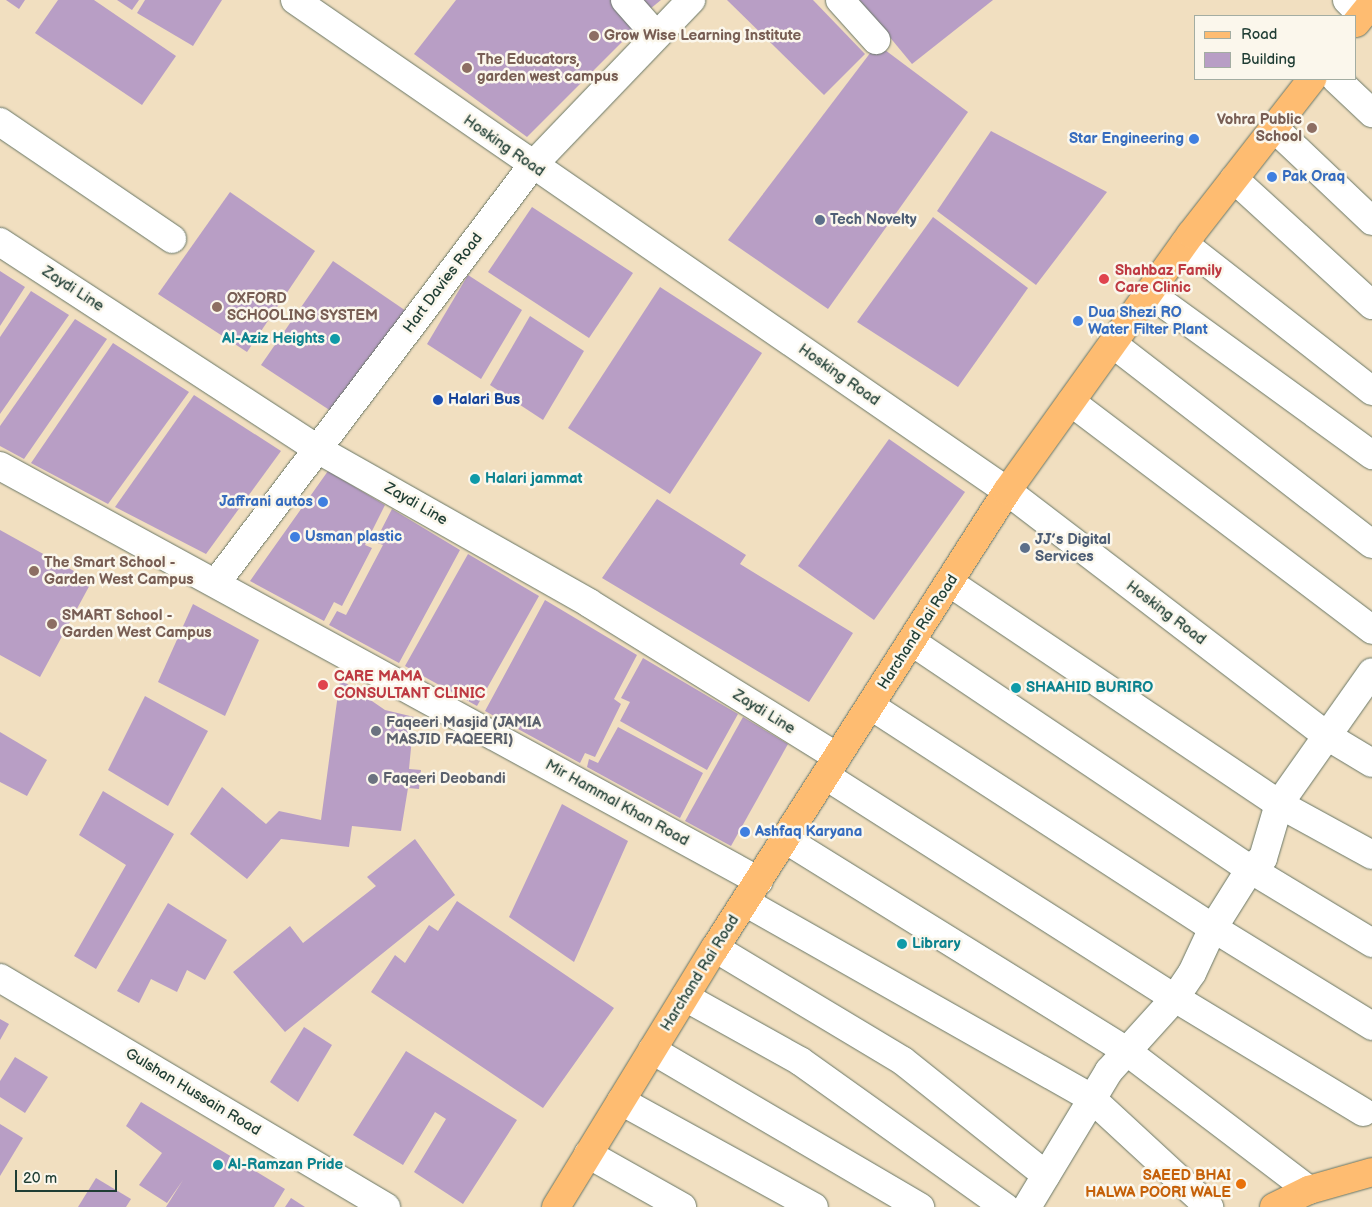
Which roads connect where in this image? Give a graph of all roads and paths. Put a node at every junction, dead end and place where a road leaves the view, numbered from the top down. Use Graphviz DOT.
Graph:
graph roads {
  1 [pos="295,0"];
  2 [pos="625,0"];
  3 [pos="691,0"];
  4 [pos="844,1"];
  5 [pos="655,34"];
  6 [pos="876,40"];
  7 [pos="1311,80"];
  8 [pos="1337,80"];
  9 [pos="1372,113"];
  10 [pos="0,122"];
  11 [pos="1274,128"];
  12 [pos="532,166"];
  13 [pos="1234,179"];
  14 [pos="1372,222"];
  15 [pos="172,239"];
  16 [pos="0,242"];
  17 [pos="1184,244"];
  18 [pos="1149,293"];
  19 [pos="1372,305"];
  20 [pos="1113,344"];
  21 [pos="1372,391"];
  22 [pos="1072,402"];
  23 [pos="319,450"];
  24 [pos="1372,455"];
  25 [pos="0,466"];
  26 [pos="1007,491"];
  27 [pos="1372,544"];
  28 [pos="950,583"];
  29 [pos="216,584"];
  30 [pos="1372,630"];
  31 [pos="912,642"];
  32 [pos="1372,672"];
  33 [pos="870,706"];
  34 [pos="1326,736"];
  35 [pos="1372,764"];
  36 [pos="832,767"];
  37 [pos="1279,804"];
  38 [pos="785,840"];
  39 [pos="1372,855"];
  40 [pos="1250,870"];
  41 [pos="752,891"];
  42 [pos="1213,928"];
  43 [pos="1372,943"];
  44 [pos="715,948"];
  45 [pos="0,978"];
  46 [pos="685,996"];
  47 [pos="1175,998"];
  48 [pos="1372,1026"];
  49 [pos="652,1050"];
  50 [pos="1125,1050"];
  51 [pos="1091,1098"];
  52 [pos="621,1101"];
  53 [pos="1363,1112"];
  54 [pos="588,1154"];
  55 [pos="1372,1172"];
  56 [pos="1046,1175"];
  57 [pos="1309,1190"];
  58 [pos="386,1207"];
  59 [pos="556,1207"];
  60 [pos="682,1207"];
  61 [pos="814,1207"];
  62 [pos="920,1207"];
  63 [pos="1005,1207"];
  64 [pos="1027,1207"];
  65 [pos="1210,1207"];
  66 [pos="1274,1207"];
  1 -- 12 [label="street, Hosking Road"];
  2 -- 5 [label="street"];
  3 -- 5 [label="street, Hart Davies Road"];
  4 -- 6 [label="street"];
  5 -- 12 [label="street, Hart Davies Road"];
  7 -- 11 [label="main road, Harchand Rai Road"];
  8 -- 9 [label="street"];
  10 -- 15 [label="street"];
  11 -- 13 [label="main road, Harchand Rai Road"];
  11 -- 14 [label="street"];
  12 -- 23 [label="street, Hart Davies Road"];
  12 -- 26 [label="street, Hosking Road"];
  13 -- 17 [label="main road, Harchand Rai Road"];
  13 -- 19 [label="street"];
  16 -- 23 [label="street, Zaydi Line"];
  17 -- 18 [label="main road, Harchand Rai Road"];
  17 -- 21 [label="street"];
  18 -- 20 [label="main road, Harchand Rai Road"];
  18 -- 24 [label="street"];
  20 -- 22 [label="main road, Harchand Rai Road"];
  20 -- 27 [label="street"];
  22 -- 26 [label="main road, Harchand Rai Road"];
  22 -- 30 [label="street"];
  23 -- 29 [label="street, Hart Davies Road"];
  23 -- 36 [label="street, Zaydi Line"];
  25 -- 29 [label="street, Mir Hammal Khan Road"];
  26 -- 28 [label="main road, Harchand Rai Road"];
  26 -- 34 [label="street, Hosking Road"];
  28 -- 31 [label="main road, Harchand Rai Road"];
  28 -- 37 [label="street"];
  29 -- 41 [label="street, Mir Hammal Khan Road"];
  31 -- 33 [label="main road, Harchand Rai Road"];
  31 -- 40 [label="street"];
  32 -- 34 [label="street"];
  33 -- 36 [label="main road, Harchand Rai Road"];
  33 -- 42 [label="street"];
  34 -- 35 [label="street, Hosking Road"];
  34 -- 37 [label="street"];
  36 -- 38 [label="main road, Harchand Rai Road"];
  36 -- 47 [label="street, Zaydi Line"];
  37 -- 39 [label="street"];
  37 -- 40 [label="street"];
  38 -- 41 [label="main road, Harchand Rai Road"];
  38 -- 50 [label="street"];
  40 -- 42 [label="street"];
  40 -- 43 [label="street"];
  41 -- 44 [label="main road, Harchand Rai Road"];
  41 -- 51 [label="street, Mir Hammal Khan Road"];
  42 -- 47 [label="street"];
  42 -- 48 [label="street"];
  44 -- 46 [label="main road, Harchand Rai Road"];
  44 -- 56 [label="street"];
  45 -- 58 [label="street, Gulshan Hussain Road"];
  46 -- 49 [label="main road, Harchand Rai Road"];
  46 -- 63 [label="street"];
  47 -- 50 [label="street"];
  47 -- 53 [label="street, Zaydi Line"];
  49 -- 52 [label="main road, Harchand Rai Road"];
  49 -- 62 [label="street"];
  50 -- 51 [label="street"];
  50 -- 57 [label="street"];
  51 -- 56 [label="street"];
  51 -- 65 [label="street, Mir Hammal Khan Road"];
  52 -- 54 [label="main road, Harchand Rai Road"];
  52 -- 61 [label="street"];
  54 -- 59 [label="main road, Harchand Rai Road"];
  54 -- 60 [label="street"];
  55 -- 57 [label="main road"];
  56 -- 64 [label="street"];
  57 -- 66 [label="main road"];
}
